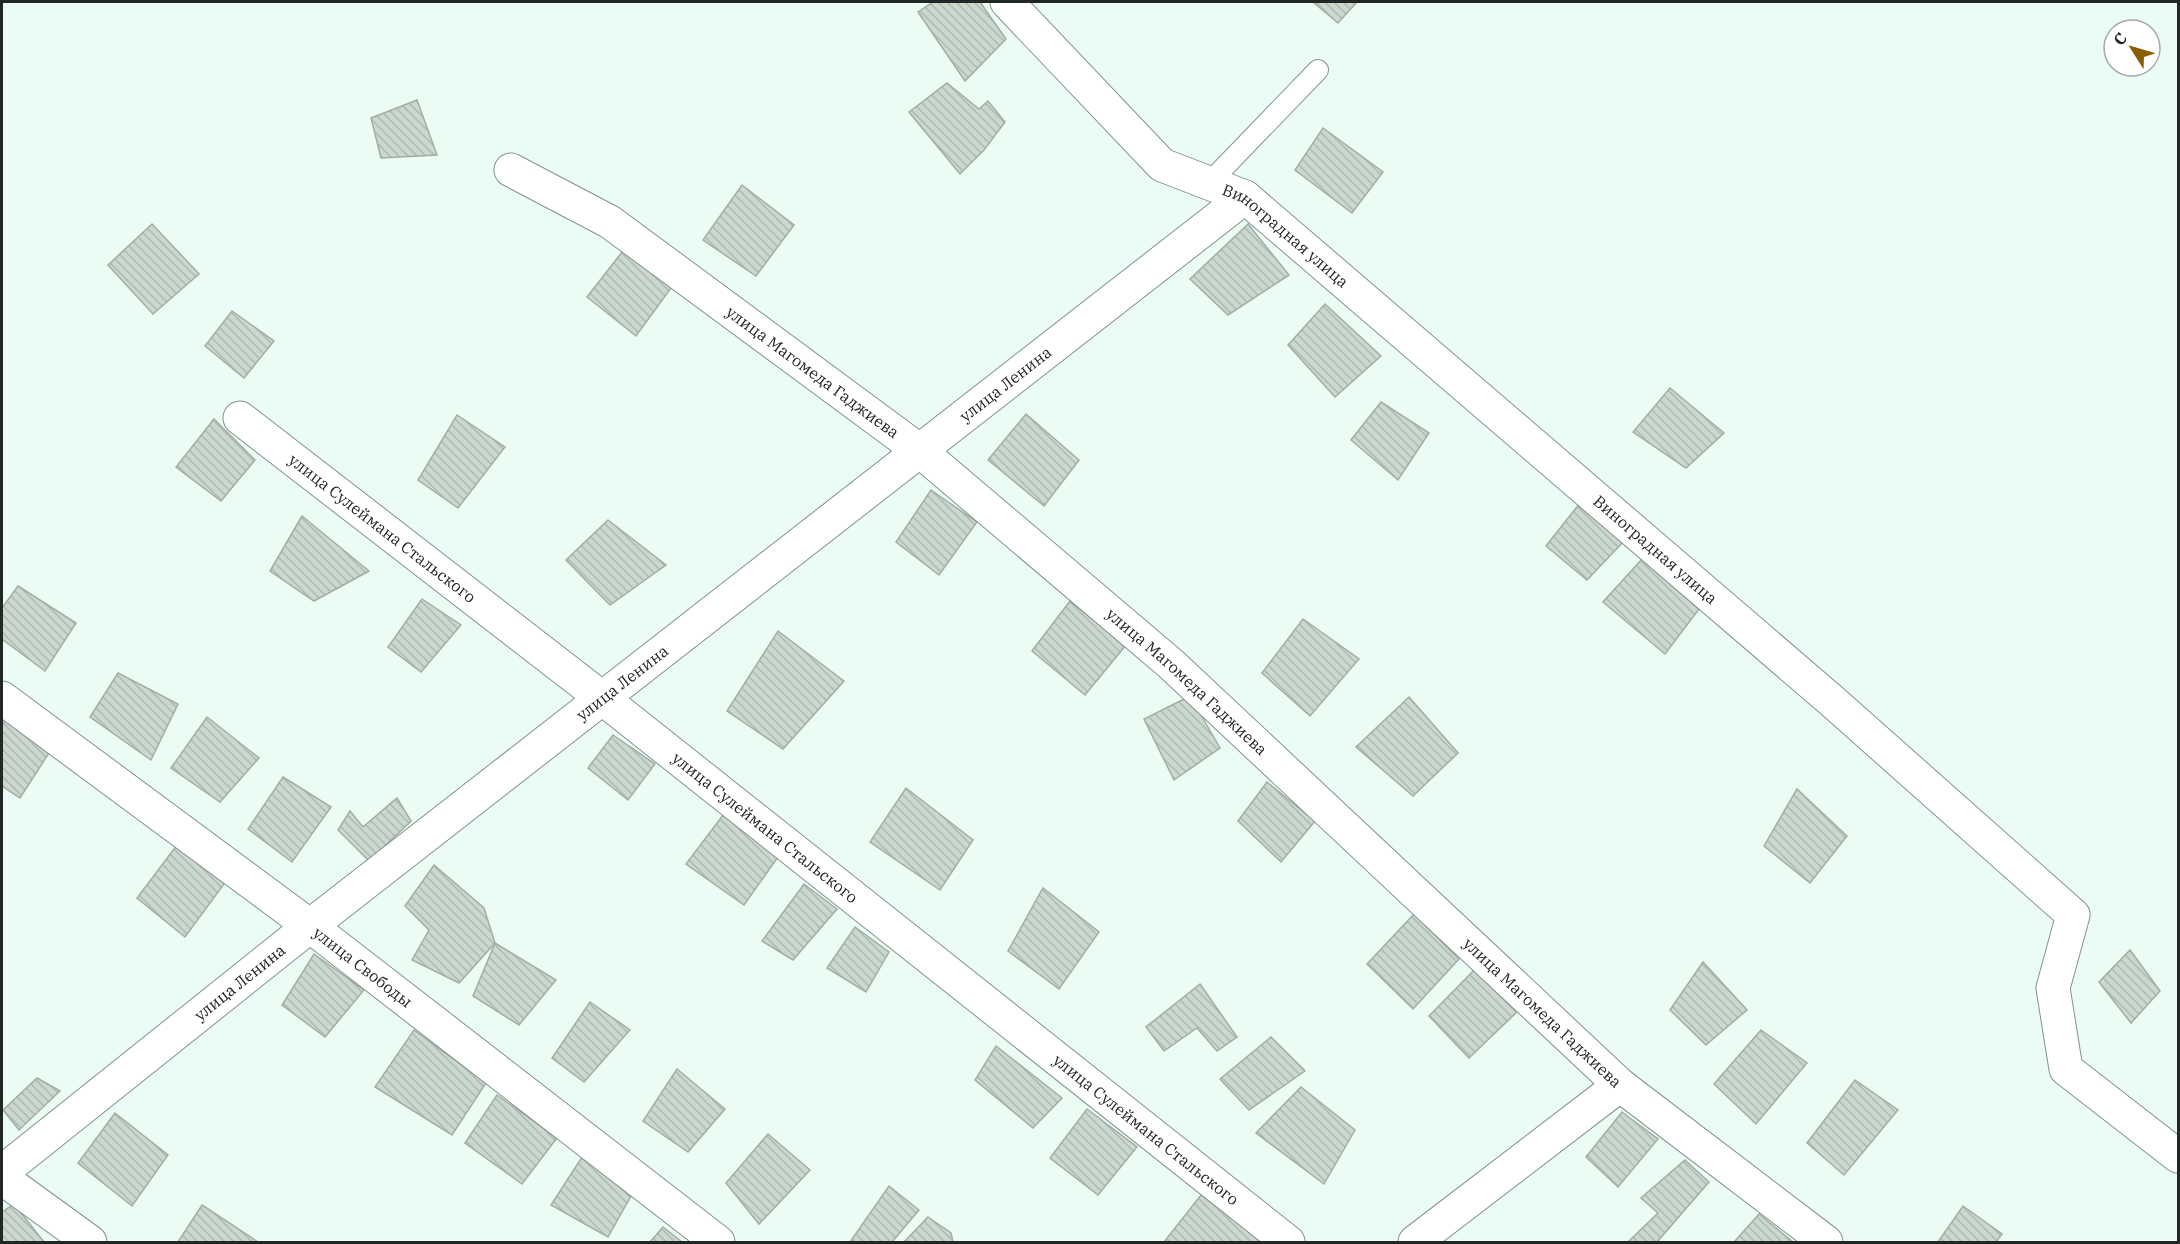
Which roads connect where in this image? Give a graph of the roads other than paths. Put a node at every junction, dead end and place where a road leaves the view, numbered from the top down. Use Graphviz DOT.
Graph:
graph roads {
  1 [pos="1007,2"];
  2 [pos="1318,70"];
  3 [pos="511,170"];
  4 [pos="1209,183"];
  5 [pos="1245,197"];
  6 [pos="240,418"];
  7 [pos="920,451"];
  8 [pos="2,698"];
  9 [pos="602,699"];
  10 [pos="310,926"];
  11 [pos="1620,1085"];
  12 [pos="2178,1156"];
  13 [pos="2,1172"];
  14 [pos="2,1178"];
  15 [pos="90,1242"];
  16 [pos="718,1242"];
  17 [pos="1288,1242"];
  18 [pos="1414,1242"];
  19 [pos="1826,1242"];
  1 -- 4 [label="street, Виноградная улица"];
  2 -- 4 [label="lane"];
  3 -- 7 [label="street, улица Магомеда Гаджиева"];
  4 -- 5 [label="street, Виноградная улица"];
  5 -- 7 [label="street, улица Ленина"];
  5 -- 12 [label="street, Виноградная улица"];
  6 -- 9 [label="street, улица Сулеймана Стальского"];
  7 -- 9 [label="street, улица Ленина"];
  7 -- 11 [label="street, улица Магомеда Гаджиева"];
  8 -- 10 [label="street, улица Свободы"];
  9 -- 10 [label="street, улица Ленина"];
  9 -- 17 [label="street, улица Сулеймана Стальского"];
  10 -- 13 [label="street, улица Ленина"];
  10 -- 16 [label="street, улица Свободы"];
  11 -- 18 [label="street"];
  11 -- 19 [label="street, улица Магомеда Гаджиева"];
  14 -- 15 [label="street"];
}
